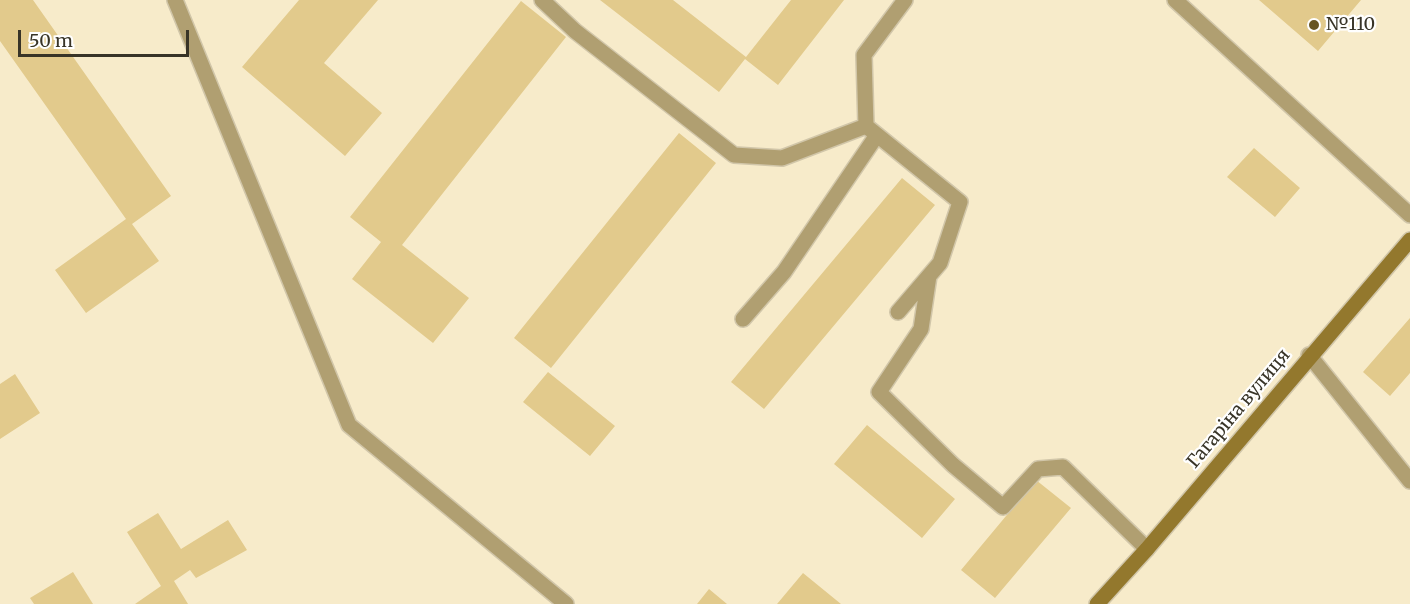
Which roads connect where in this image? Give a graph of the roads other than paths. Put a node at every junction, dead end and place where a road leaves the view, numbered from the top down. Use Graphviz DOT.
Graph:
graph roads {
  1 [pos="175,0"];
  2 [pos="542,0"];
  3 [pos="905,0"];
  4 [pos="1174,0"];
  5 [pos="872,131"];
  6 [pos="1410,215"];
  7 [pos="1410,240"];
  8 [pos="929,276"];
  9 [pos="898,312"];
  10 [pos="743,319"];
  11 [pos="1309,355"];
  12 [pos="1410,481"];
  13 [pos="1147,549"];
  14 [pos="566,604"];
  15 [pos="1097,604"];
  1 -- 14 [label="street"];
  2 -- 5 [label="street"];
  3 -- 5 [label="street"];
  4 -- 6 [label="street"];
  5 -- 8 [label="street"];
  5 -- 10 [label="street"];
  7 -- 11 [label="main road, Гагаріна вулиця"];
  8 -- 9 [label="street"];
  8 -- 13 [label="street"];
  11 -- 12 [label="street"];
  11 -- 13 [label="main road, Гагаріна вулиця"];
  13 -- 15 [label="main road, Гагаріна вулиця"];
}
